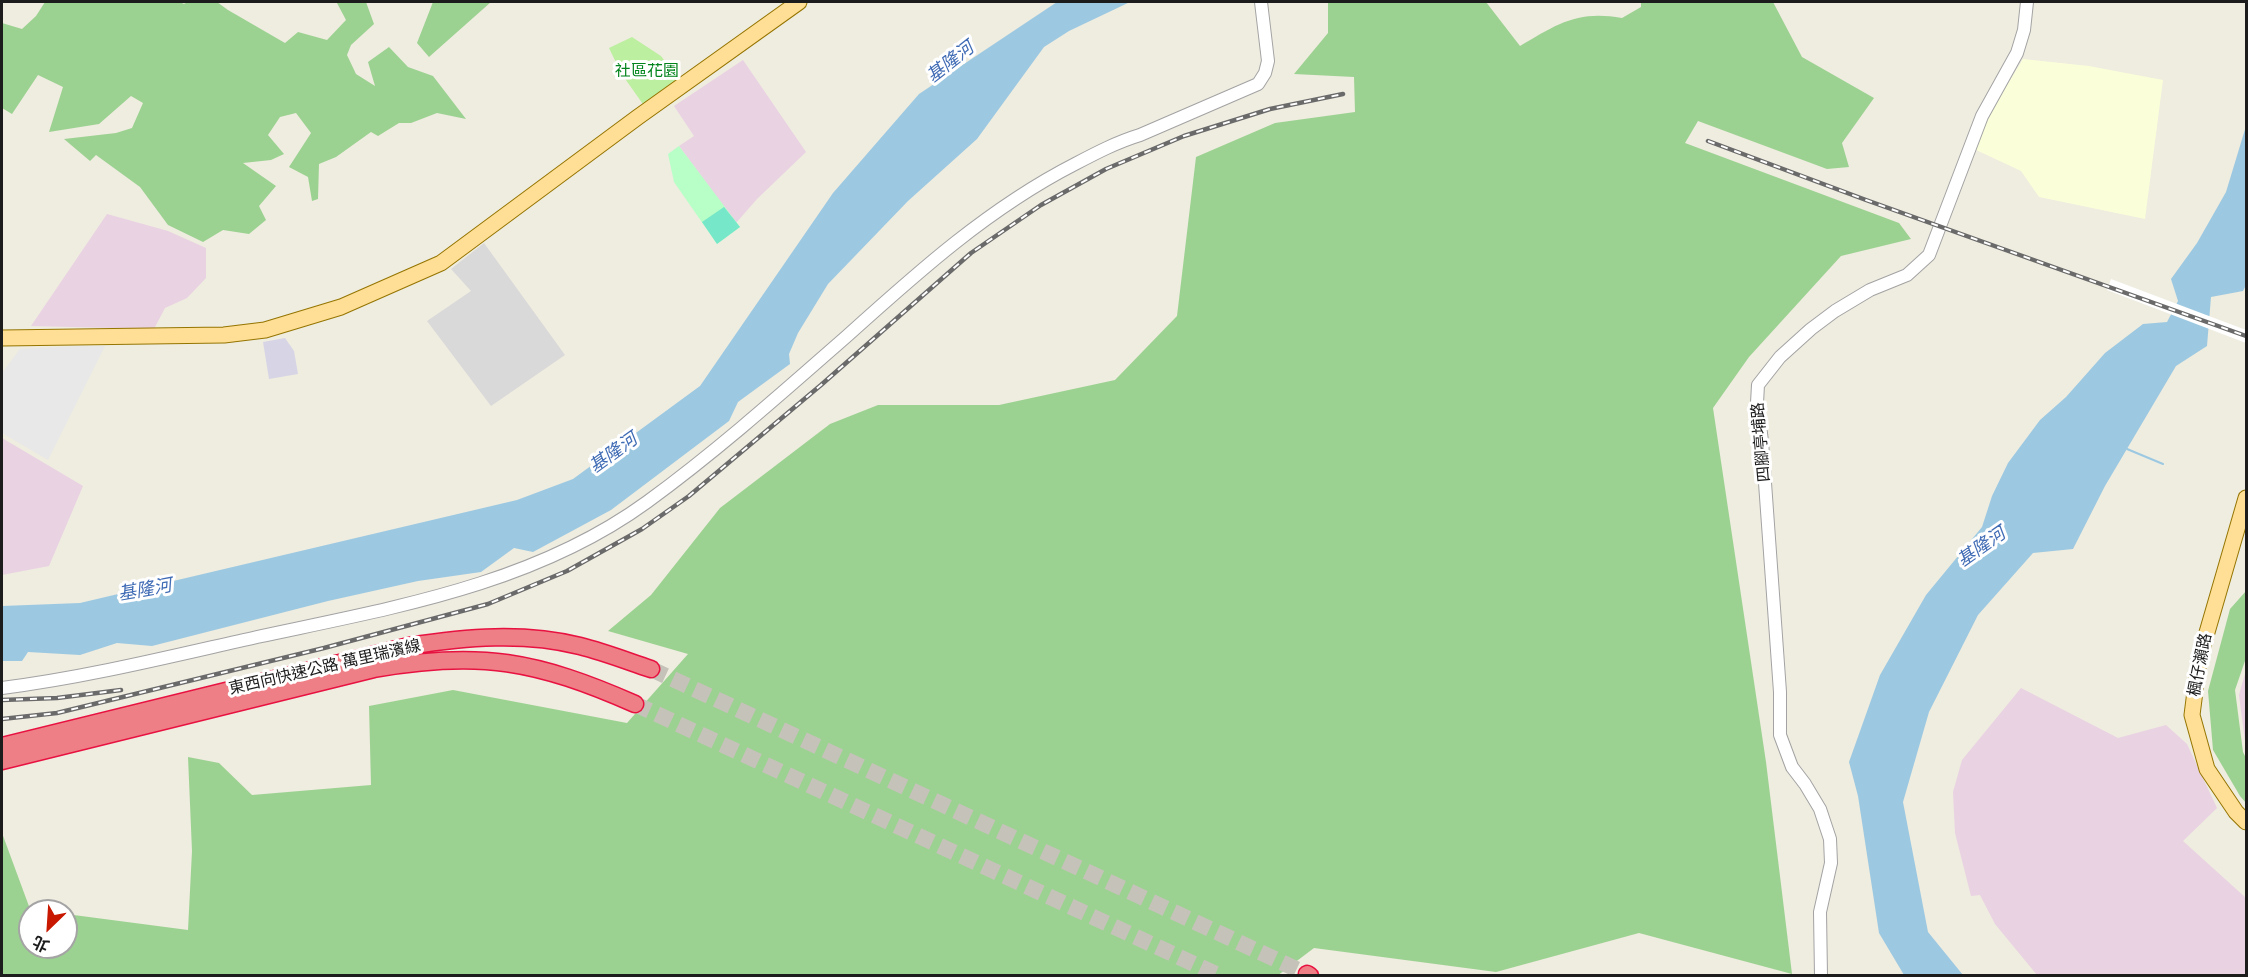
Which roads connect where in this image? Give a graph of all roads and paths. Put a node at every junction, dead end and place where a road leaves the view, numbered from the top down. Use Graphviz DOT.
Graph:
graph roads {
  1 [pos="799,2"];
  2 [pos="1261,2"];
  3 [pos="2027,2"];
  4 [pos="2,338"];
  5 [pos="2247,498"];
  6 [pos="651,669"];
  7 [pos="2,688"];
  8 [pos="635,704"];
  9 [pos="2,746"];
  10 [pos="2,761"];
  11 [pos="2247,822"];
  12 [pos="1821,975"];
  1 -- 4 [label="main road"];
  2 -- 7 [label="street"];
  3 -- 12 [label="street, 四腳亭埔路"];
  5 -- 11 [label="main road, 楓仔瀨路"];
  6 -- 9 [label="highway, 東西向快速公路 萬里瑞濱線"];
  8 -- 10 [label="highway, 東西向快速公路 萬里瑞濱線"];
}
